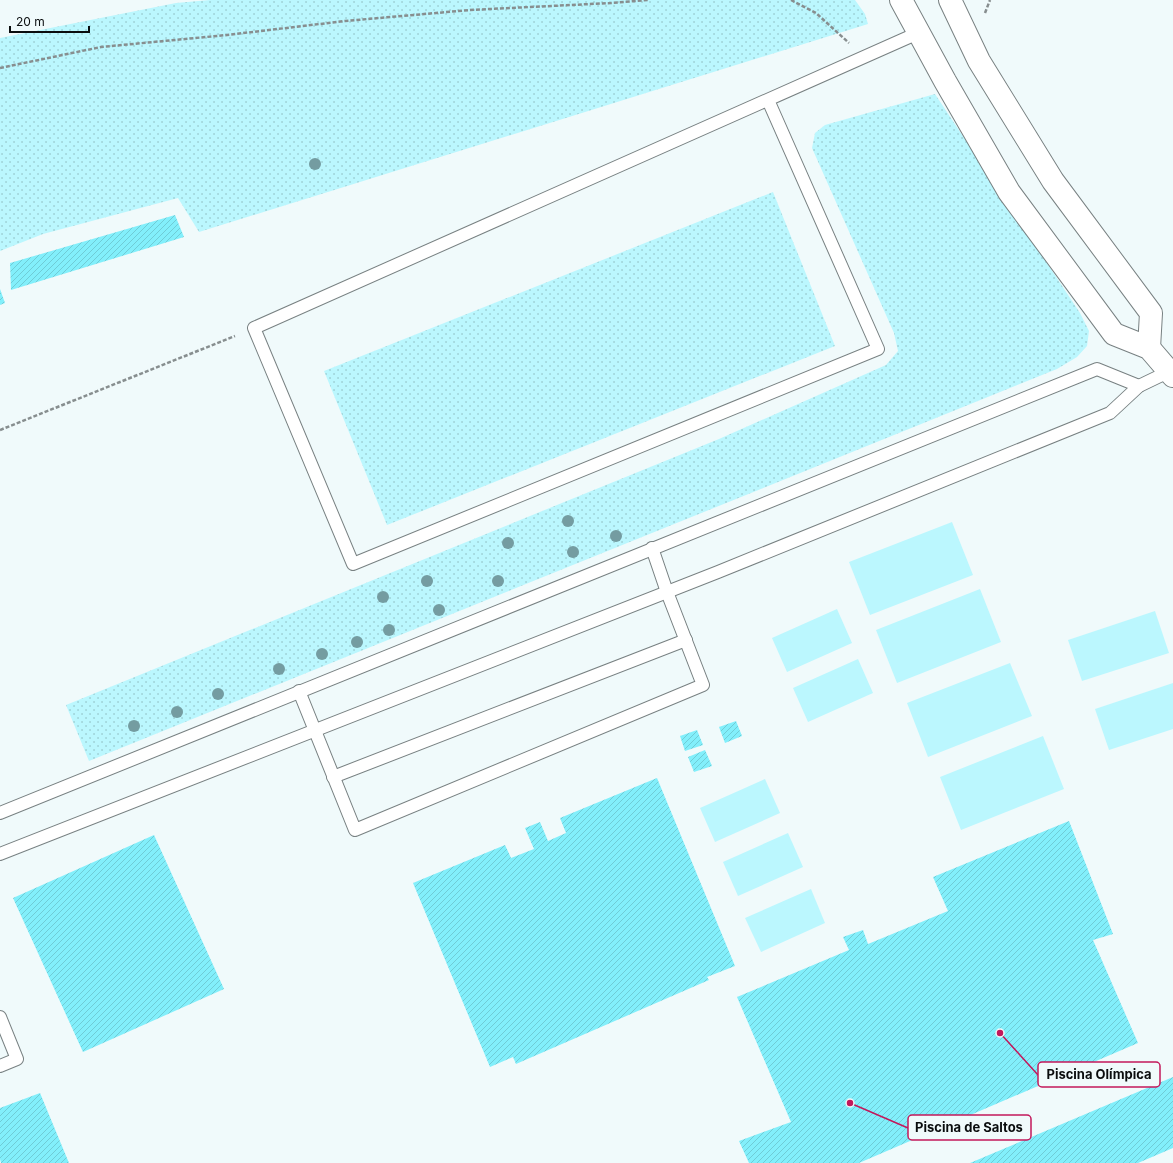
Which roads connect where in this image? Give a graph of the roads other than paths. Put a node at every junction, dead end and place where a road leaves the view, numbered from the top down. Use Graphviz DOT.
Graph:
graph roads {
  1 [pos="901,0"];
  2 [pos="950,0"];
  3 [pos="918,33"];
  4 [pos="768,100"];
  5 [pos="1149,348"];
  6 [pos="1171,372"];
  7 [pos="1139,386"];
  8 [pos="652,548"];
  9 [pos="667,592"];
  10 [pos="686,640"];
  11 [pos="299,691"];
  12 [pos="314,730"];
  13 [pos="334,777"];
  14 [pos="0,813"];
  15 [pos="0,854"];
  16 [pos="0,1017"];
  17 [pos="0,1066"];
  1 -- 3 [label="street"];
  2 -- 5 [label="street"];
  3 -- 4 [label="lane"];
  3 -- 5 [label="street"];
  4 -- 4 [label="lane"];
  5 -- 6 [label="street"];
  6 -- 7 [label="lane"];
  7 -- 8 [label="lane"];
  7 -- 9 [label="lane"];
  8 -- 9 [label="lane"];
  8 -- 11 [label="lane"];
  9 -- 10 [label="lane"];
  9 -- 12 [label="lane"];
  10 -- 13 [label="lane"];
  10 -- 13 [label="lane"];
  11 -- 12 [label="lane"];
  11 -- 14 [label="lane"];
  12 -- 13 [label="lane"];
  12 -- 15 [label="lane"];
  16 -- 17 [label="lane"];
}
